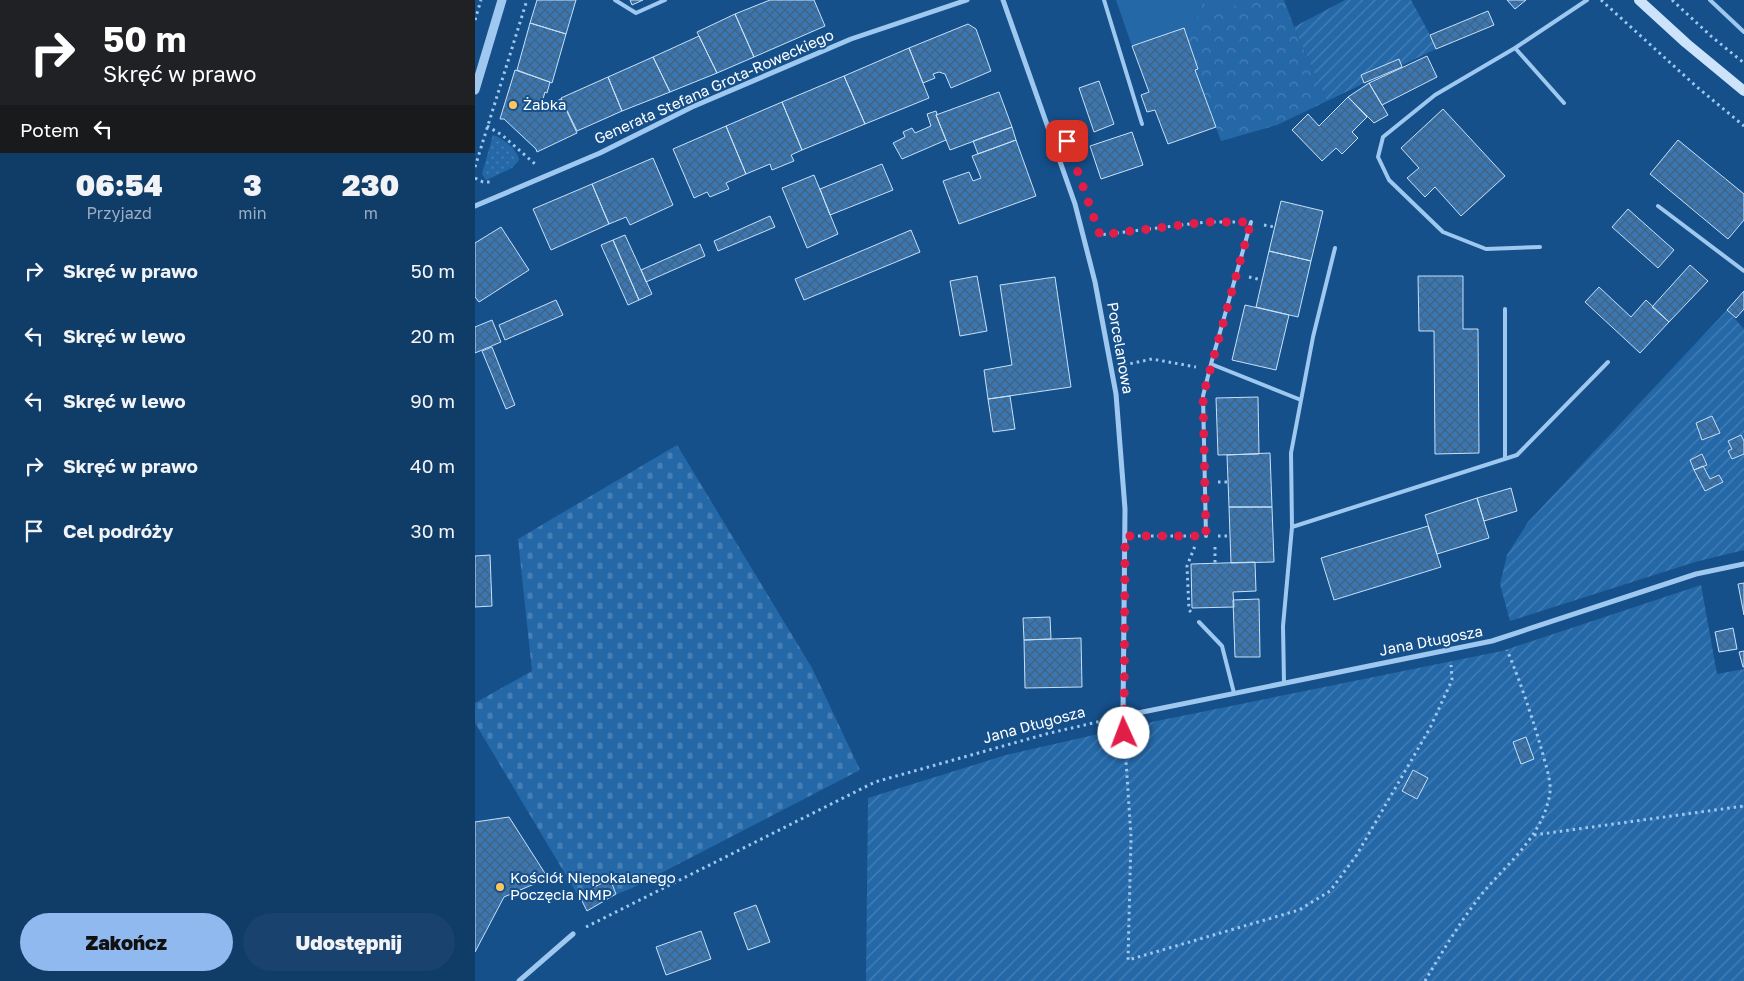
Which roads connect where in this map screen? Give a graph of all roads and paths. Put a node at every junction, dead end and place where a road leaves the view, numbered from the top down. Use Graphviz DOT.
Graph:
graph roads {
  1 [pos="481,0"];
  2 [pos="502,0"];
  3 [pos="527,0"];
  4 [pos="615,0"];
  5 [pos="665,0"];
  6 [pos="967,0"];
  7 [pos="1003,0"];
  8 [pos="1104,0"];
  9 [pos="1587,0"];
  10 [pos="1601,0"];
  11 [pos="1639,0"];
  12 [pos="1672,0"];
  13 [pos="1710,0"];
  14 [pos="475,20"];
  15 [pos="1744,32"];
  16 [pos="1515,48"];
  17 [pos="1744,63"];
  18 [pos="475,90"];
  19 [pos="1744,91"];
  20 [pos="1564,103"];
  21 [pos="1141,124"];
  22 [pos="487,126"];
  23 [pos="1744,126"];
  24 [pos="477,155"];
  25 [pos="475,167"];
  26 [pos="526,168"];
  27 [pos="475,178"];
  28 [pos="500,179"];
  29 [pos="475,206"];
  30 [pos="1658,206"];
  31 [pos="1251,222"];
  32 [pos="1097,226"];
  33 [pos="1275,227"];
  34 [pos="1540,247"];
  35 [pos="1335,248"];
  36 [pos="1744,271"];
  37 [pos="1505,309"];
  38 [pos="1608,362"];
  39 [pos="1211,364"];
  40 [pos="1111,368"];
  41 [pos="1209,370"];
  42 [pos="1301,400"];
  43 [pos="1505,459"];
  44 [pos="1292,528"];
  45 [pos="1125,536"];
  46 [pos="1199,536"];
  47 [pos="1206,536"];
  48 [pos="1215,536"];
  49 [pos="1230,536"];
  50 [pos="1215,564"];
  51 [pos="1744,564"];
  52 [pos="1199,622"];
  53 [pos="1503,638"];
  54 [pos="1451,649"];
  55 [pos="1285,683"];
  56 [pos="1234,693"];
  57 [pos="1123,716"];
  58 [pos="1744,806"];
  59 [pos="1534,836"];
  60 [pos="573,934"];
  61 [pos="519,981"];
  62 [pos="1425,981"];
  1 -- 14 [label="path"];
  2 -- 18 [label="street"];
  3 -- 22 [label="path"];
  4 -- 5 [label="lane"];
  6 -- 29 [label="street, Generała Stefana Grota-Roweckiego"];
  7 -- 40 [label="street, Porcelanowa"];
  8 -- 21 [label="lane"];
  9 -- 16 [label="lane"];
  10 -- 23 [label="path"];
  11 -- 19 [label="main road"];
  12 -- 17 [label="path"];
  13 -- 15 [label="lane"];
  16 -- 20 [label="lane"];
  16 -- 34 [label="lane"];
  22 -- 24 [label="path"];
  22 -- 26 [label="path"];
  24 -- 25 [label="path"];
  27 -- 28 [label="path"];
  30 -- 36 [label="lane"];
  31 -- 32 [label="path"];
  31 -- 33 [label="path"];
  31 -- 39 [label="lane"];
  35 -- 42 [label="lane"];
  37 -- 43 [label="lane"];
  38 -- 43 [label="lane"];
  39 -- 41 [label="lane"];
  39 -- 42 [label="lane"];
  40 -- 41 [label="path"];
  40 -- 45 [label="street, Porcelanowa"];
  41 -- 47 [label="lane"];
  42 -- 44 [label="lane"];
  43 -- 44 [label="lane"];
  44 -- 55 [label="lane"];
  45 -- 46 [label="path"];
  45 -- 57 [label="street, Porcelanowa"];
  46 -- 47 [label="path"];
  46 -- 52 [label="path"];
  47 -- 48 [label="path"];
  48 -- 49 [label="path"];
  48 -- 50 [label="path"];
  51 -- 53 [label="street, Jana Długosza"];
  52 -- 56 [label="lane"];
  53 -- 54 [label="street, Jana Długosza"];
  53 -- 59 [label="path"];
  54 -- 55 [label="street, Jana Długosza"];
  54 -- 57 [label="path"];
  55 -- 56 [label="street, Jana Długosza"];
  56 -- 57 [label="street, Jana Długosza"];
  57 -- 60 [label="path, Jana Długosza"];
  58 -- 59 [label="path"];
  59 -- 62 [label="path"];
  60 -- 61 [label="street"];
}
